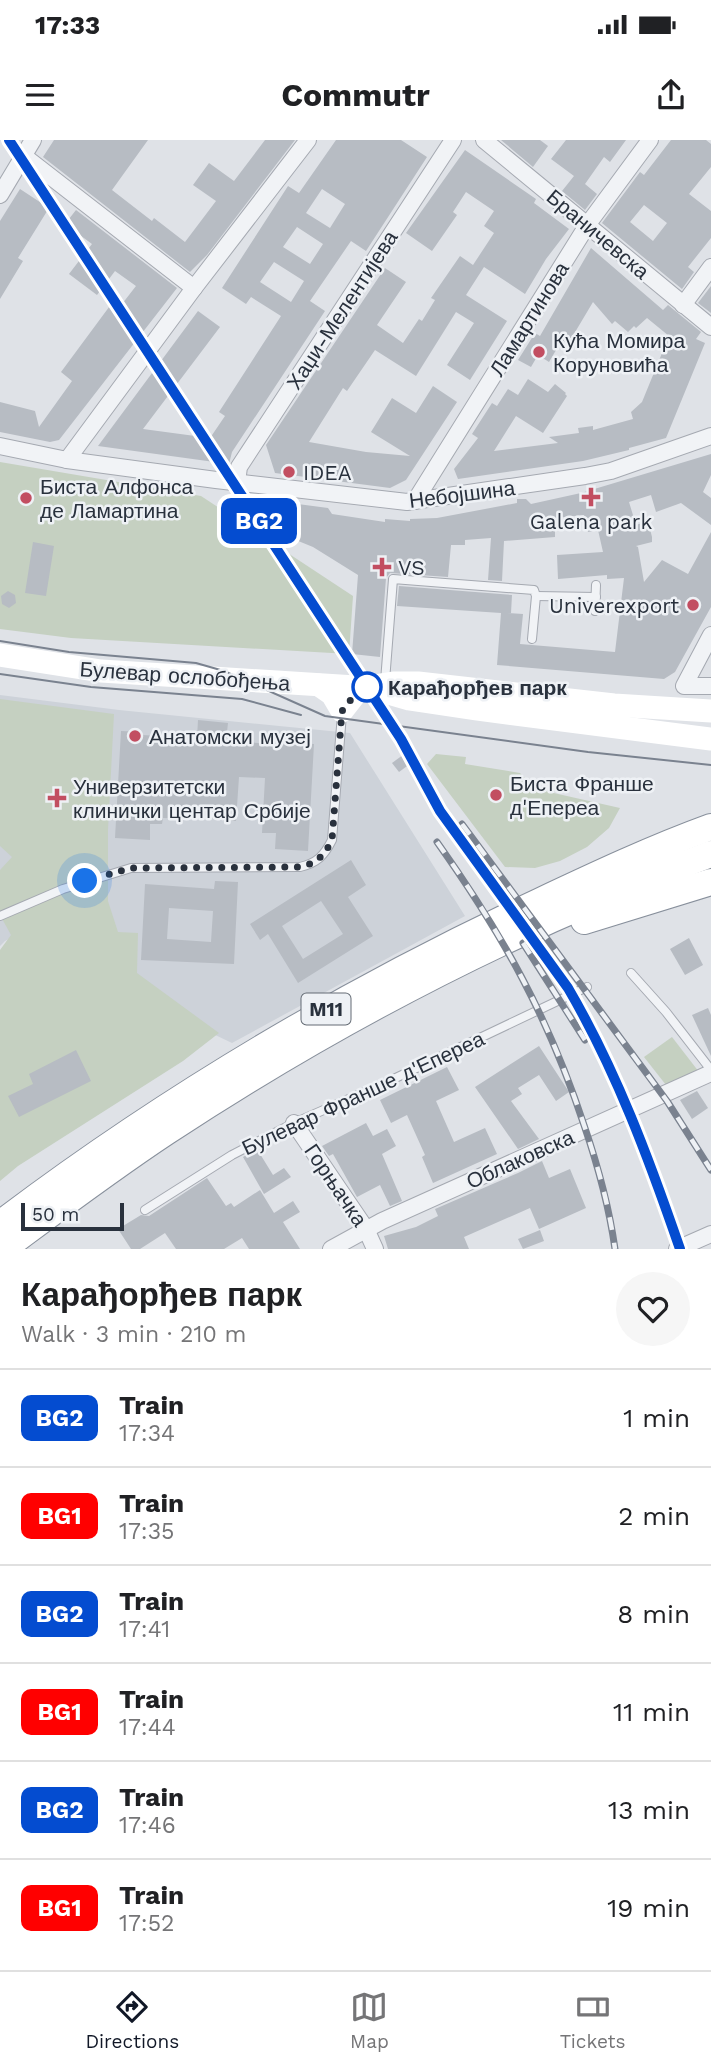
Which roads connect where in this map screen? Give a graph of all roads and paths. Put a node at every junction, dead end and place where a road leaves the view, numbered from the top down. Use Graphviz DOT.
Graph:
graph roads {
  1 [pos="33,140"];
  2 [pos="308,140"];
  3 [pos="453,140"];
  4 [pos="484,140"];
  5 [pos="650,140"];
  6 [pos="24,156"];
  7 [pos="0,195"];
  8 [pos="588,224"];
  9 [pos="711,267"];
  10 [pos="194,288"];
  11 [pos="683,305"];
  12 [pos="711,327"];
  13 [pos="711,436"];
  14 [pos="0,446"];
  15 [pos="67,460"];
  16 [pos="237,482"];
  17 [pos="415,501"];
  18 [pos="596,585"];
  19 [pos="536,596"];
  20 [pos="596,597"];
  21 [pos="595,611"];
  22 [pos="711,635"];
  23 [pos="532,639"];
  24 [pos="0,655"];
  25 [pos="319,685"];
  26 [pos="711,686"];
  27 [pos="372,687"];
  28 [pos="342,711"];
  29 [pos="711,711"];
  30 [pos="711,739"];
  31 [pos="711,827"];
  32 [pos="711,854"];
  33 [pos="705,888"];
  34 [pos="0,916"];
  35 [pos="485,951"];
  36 [pos="631,973"];
  37 [pos="587,987"];
  38 [pos="711,1071"];
  39 [pos="294,1123"];
  40 [pos="145,1210"];
  41 [pos="0,1224"];
  42 [pos="366,1229"];
  43 [pos="711,1234"];
  44 [pos="3,1249"];
  45 [pos="331,1249"];
  46 [pos="375,1249"];
  47 [pos="677,1249"];
  1 -- 6 [label="street"];
  2 -- 10 [label="street"];
  3 -- 16 [label="street, Хаџи-Мелентијева"];
  4 -- 8 [label="street, Браничевска"];
  5 -- 8 [label="street, Ламартинова"];
  6 -- 7 [label="street"];
  6 -- 10 [label="street"];
  8 -- 11 [label="street, Браничевска"];
  8 -- 17 [label="street, Ламартинова"];
  9 -- 11 [label="street"];
  10 -- 15 [label="street"];
  11 -- 12 [label="street, Браничевска"];
  13 -- 17 [label="street, Небојшина"];
  14 -- 15 [label="street, Небојшина"];
  15 -- 16 [label="street, Небојшина"];
  16 -- 17 [label="street, Небојшина"];
  18 -- 20 [label="lane"];
  19 -- 20 [label="lane"];
  19 -- 23 [label="lane"];
  19 -- 27 [label="lane"];
  20 -- 21 [label="lane"];
  22 -- 26 [label="street"];
  24 -- 25 [label="main road, Булевар ослобођења"];
  25 -- 27 [label="main road, Булевар ослобођења"];
  25 -- 28 [label="main road"];
  27 -- 28 [label="main road"];
  27 -- 29 [label="main road, Булевар ослобођења"];
  27 -- 30 [label="main road, Булевар ослобођења"];
  28 -- 34 [label="lane"];
  31 -- 41 [label="highway, M11"];
  32 -- 35 [label="highway, M11"];
  33 -- 35 [label="highway"];
  35 -- 44 [label="highway, M11"];
  36 -- 38 [label="lane"];
  37 -- 39 [label="lane, Булевар Франше д'Епереа"];
  38 -- 42 [label="street, Облаковска"];
  39 -- 40 [label="lane, Булевар Франше д'Епереа"];
  39 -- 42 [label="street, Горњачка"];
  42 -- 45 [label="street, Облаковска"];
  42 -- 46 [label="street, Горњачка"];
  43 -- 47 [label="street"];
}
